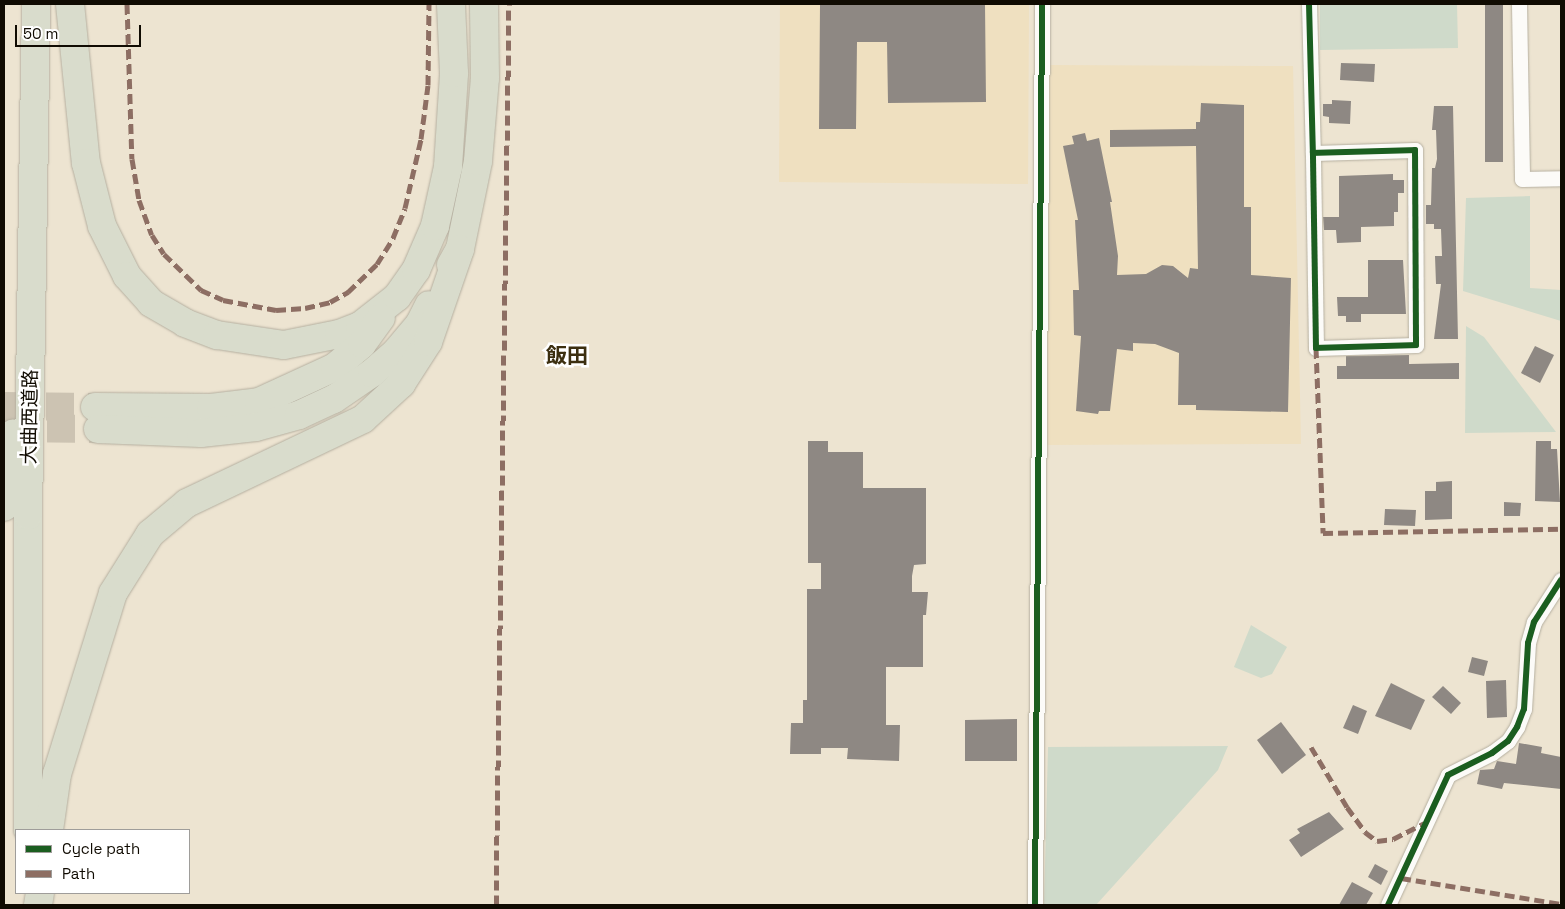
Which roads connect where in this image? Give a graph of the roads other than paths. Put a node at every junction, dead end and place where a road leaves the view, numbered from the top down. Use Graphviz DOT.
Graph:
graph roads {
  1 [pos="36,4"];
  2 [pos="70,4"];
  3 [pos="451,4"];
  4 [pos="484,4"];
  5 [pos="1042,4"];
  6 [pos="1309,4"];
  7 [pos="1519,4"];
  8 [pos="1313,153"];
  9 [pos="1561,178"];
  10 [pos="460,249"];
  11 [pos="397,298"];
  12 [pos="4,507"];
  13 [pos="1561,580"];
  14 [pos="28,829"];
  15 [pos="49,829"];
  16 [pos="1036,905"];
  17 [pos="1388,905"];
  1 -- 12 [label="highway"];
  1 -- 14 [label="highway, 大曲西道路"];
  2 -- 11 [label="highway"];
  3 -- 11 [label="highway"];
  4 -- 10 [label="highway"];
  5 -- 16 [label="street"];
  6 -- 8 [label="street"];
  7 -- 9 [label="street"];
  8 -- 8 [label="street"];
  10 -- 11 [label="highway"];
  10 -- 15 [label="highway"];
  13 -- 17 [label="street"];
}
